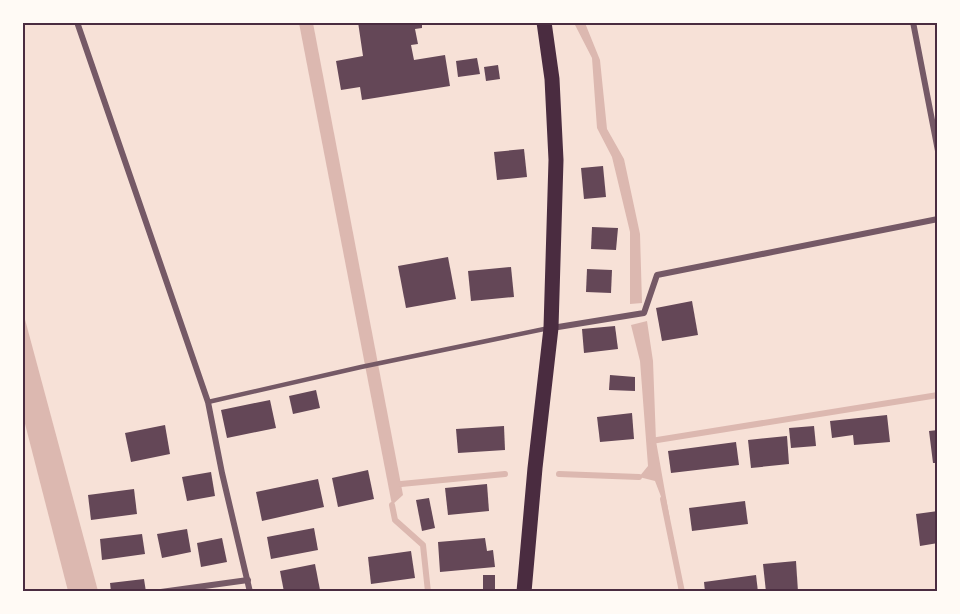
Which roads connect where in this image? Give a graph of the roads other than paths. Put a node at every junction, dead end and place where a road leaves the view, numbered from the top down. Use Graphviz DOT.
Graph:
graph roads {
  1 [pos="77,22"];
  2 [pos="544,22"];
  3 [pos="913,22"];
  4 [pos="938,151"];
  5 [pos="938,219"];
  6 [pos="551,328"];
  7 [pos="208,402"];
  8 [pos="248,580"];
  9 [pos="162,591"];
  10 [pos="250,591"];
  11 [pos="524,591"];
  1 -- 7 [label="street"];
  2 -- 6 [label="main road"];
  3 -- 4 [label="street"];
  5 -- 6 [label="street"];
  6 -- 7 [label="lane"];
  6 -- 11 [label="main road"];
  7 -- 8 [label="street"];
  8 -- 9 [label="street"];
  8 -- 10 [label="street"];
}
